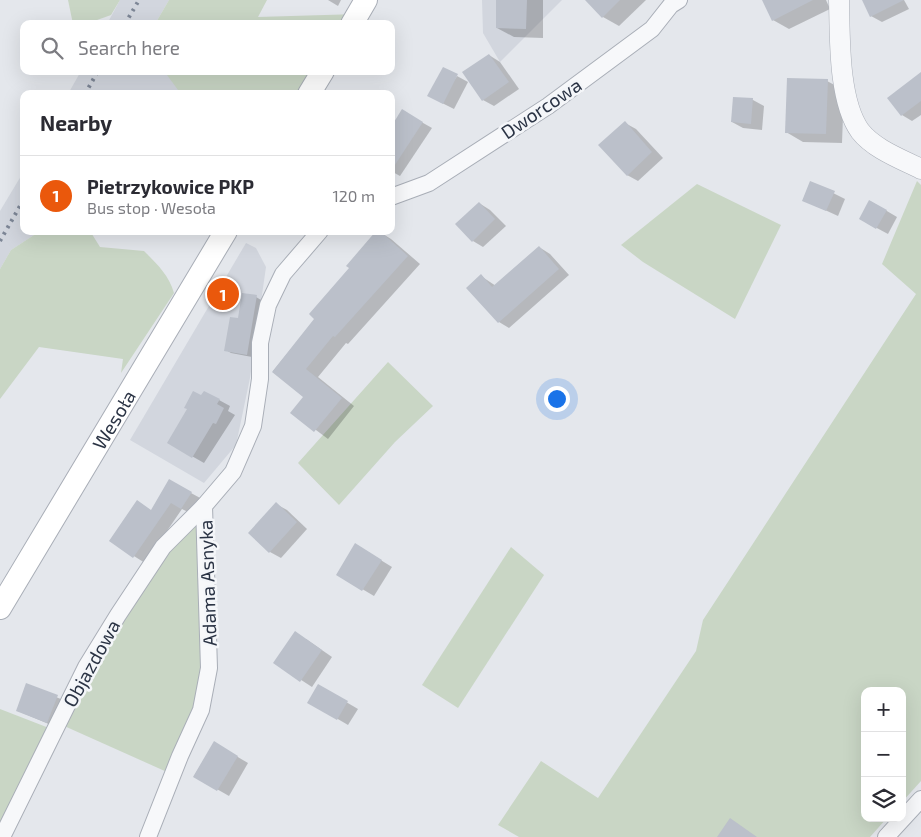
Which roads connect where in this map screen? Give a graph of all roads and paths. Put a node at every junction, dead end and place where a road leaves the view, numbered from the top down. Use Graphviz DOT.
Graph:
graph roads {
  1 [pos="366,0"];
  2 [pos="679,0"];
  3 [pos="839,0"];
  4 [pos="354,20"];
  5 [pos="321,75"];
  6 [pos="311,90"];
  7 [pos="921,169"];
  8 [pos="395,196"];
  9 [pos="224,235"];
  10 [pos="317,235"];
  11 [pos="204,506"];
  12 [pos="0,608"];
  13 [pos="921,799"];
  14 [pos="2,837"];
  15 [pos="148,837"];
  16 [pos="886,837"];
  1 -- 4 [label="main road"];
  2 -- 8 [label="street, Dworcowa"];
  3 -- 7 [label="street"];
  5 -- 6 [label="main road"];
  9 -- 12 [label="main road, Wesoła"];
  10 -- 11 [label="street, Adama Asnyka"];
  11 -- 14 [label="street, Objazdowa"];
  11 -- 15 [label="street, Adama Asnyka"];
  13 -- 16 [label="street"];
}
